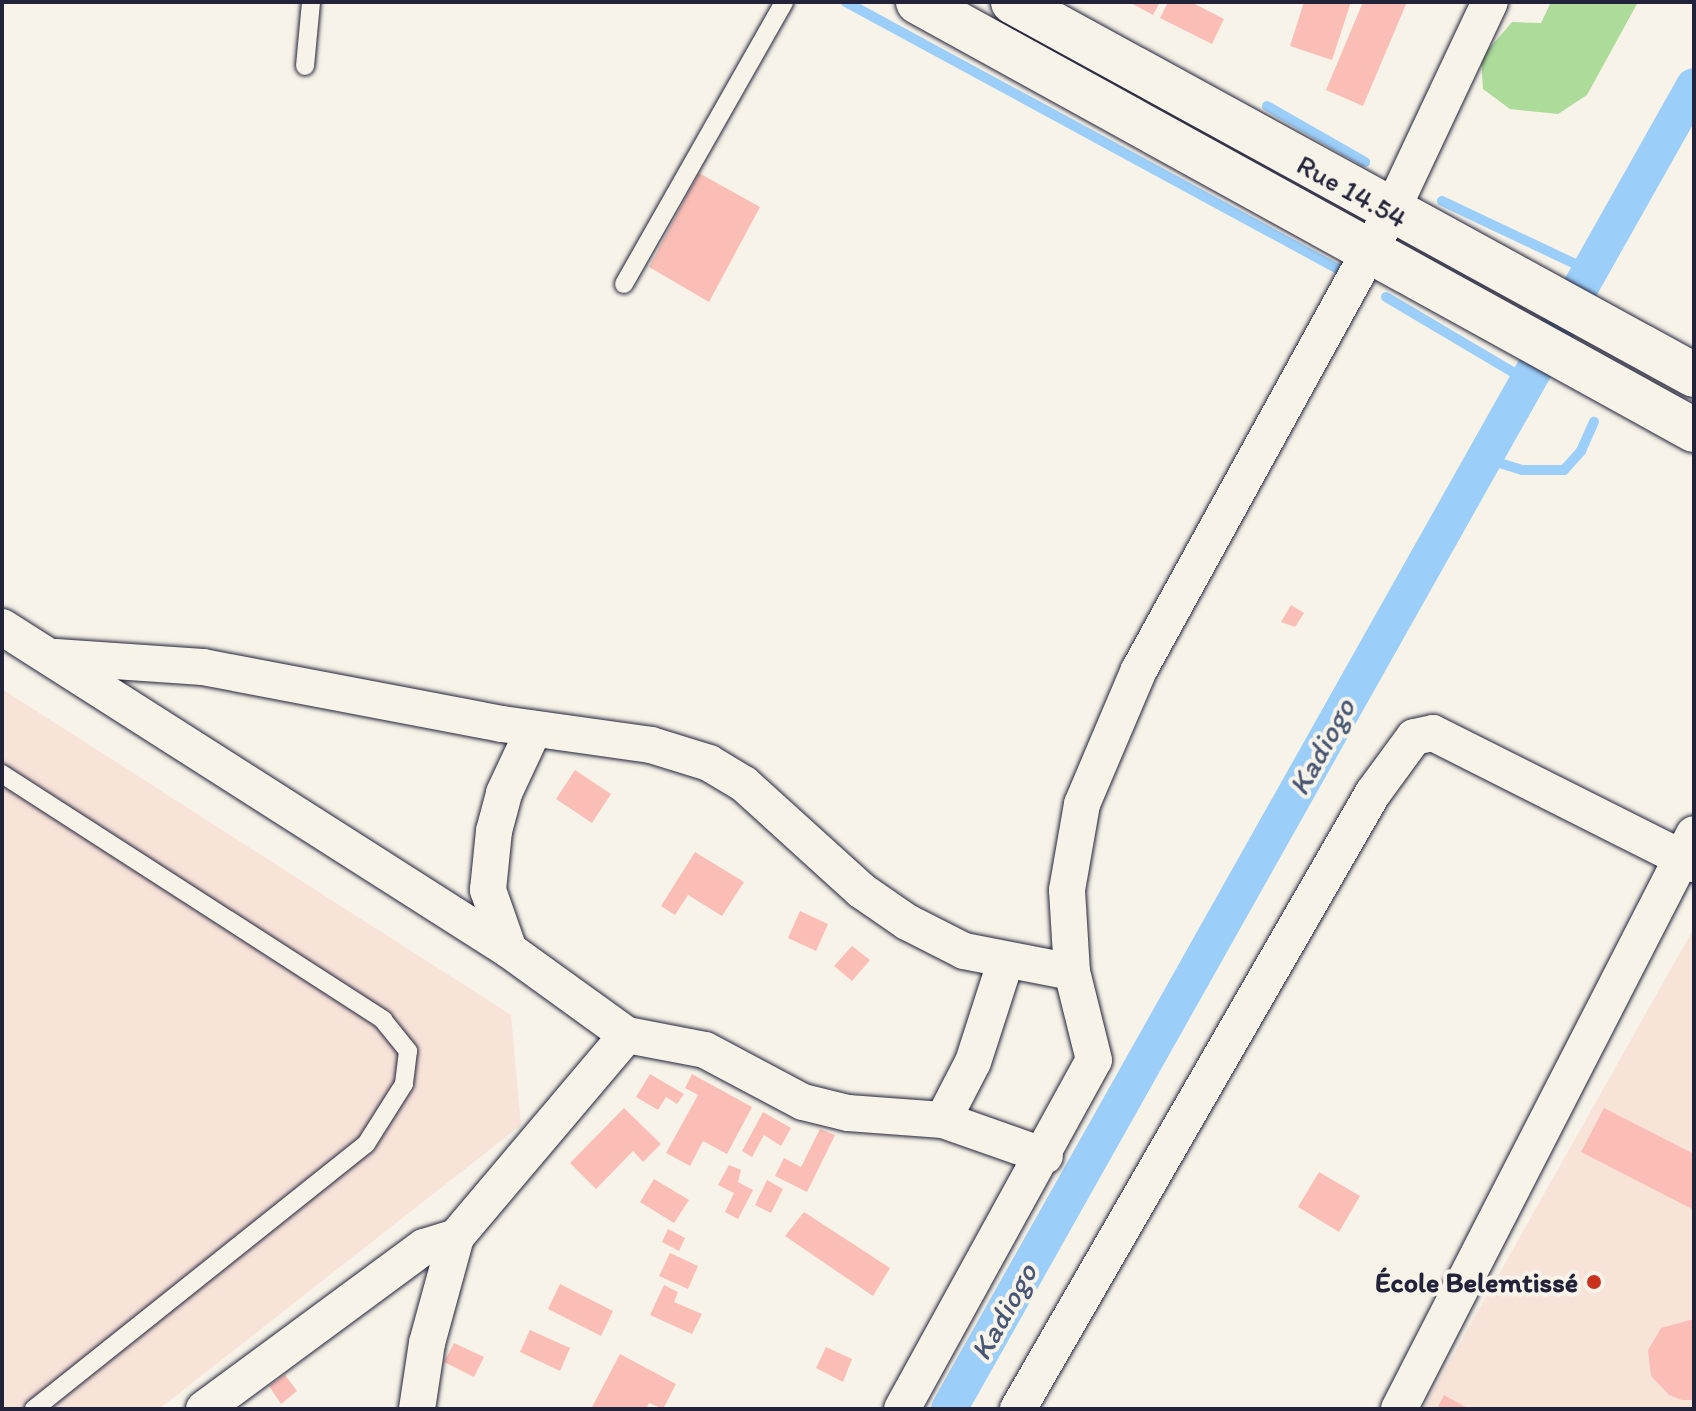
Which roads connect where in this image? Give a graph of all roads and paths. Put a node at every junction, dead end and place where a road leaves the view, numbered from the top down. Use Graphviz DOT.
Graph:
graph roads {
  1 [pos="311,2"];
  2 [pos="784,2"];
  3 [pos="918,2"];
  4 [pos="1013,2"];
  5 [pos="1490,2"];
  6 [pos="305,66"];
  7 [pos="1391,212"];
  8 [pos="1369,251"];
  9 [pos="624,284"];
  10 [pos="1694,375"];
  11 [pos="1694,430"];
  12 [pos="2,627"];
  13 [pos="54,657"];
  14 [pos="534,729"];
  15 [pos="2,774"];
  16 [pos="1691,852"];
  17 [pos="509,950"];
  18 [pos="1006,960"];
  19 [pos="1072,972"];
  20 [pos="627,1035"];
  21 [pos="943,1120"];
  22 [pos="1045,1156"];
  23 [pos="456,1237"];
  24 [pos="34,1409"];
  25 [pos="204,1409"];
  26 [pos="417,1409"];
  27 [pos="902,1409"];
  28 [pos="1018,1409"];
  29 [pos="1399,1409"];
  1 -- 6 [label="lane"];
  2 -- 9 [label="lane"];
  3 -- 8 [label="main road, Rue 14.54"];
  4 -- 7 [label="main road, Rue 14.54"];
  5 -- 7 [label="street"];
  7 -- 8 [label="street"];
  7 -- 10 [label="main road, Rue 14.54"];
  8 -- 11 [label="main road, Rue 14.54"];
  8 -- 19 [label="street"];
  12 -- 13 [label="street"];
  13 -- 14 [label="street"];
  13 -- 17 [label="street"];
  14 -- 17 [label="street"];
  14 -- 18 [label="street"];
  15 -- 24 [label="lane"];
  16 -- 28 [label="street"];
  16 -- 29 [label="street"];
  17 -- 20 [label="street"];
  18 -- 19 [label="street"];
  18 -- 21 [label="street"];
  19 -- 22 [label="street"];
  20 -- 21 [label="street"];
  20 -- 23 [label="street"];
  21 -- 22 [label="street"];
  22 -- 27 [label="street"];
  23 -- 25 [label="street"];
  23 -- 26 [label="street"];
}
